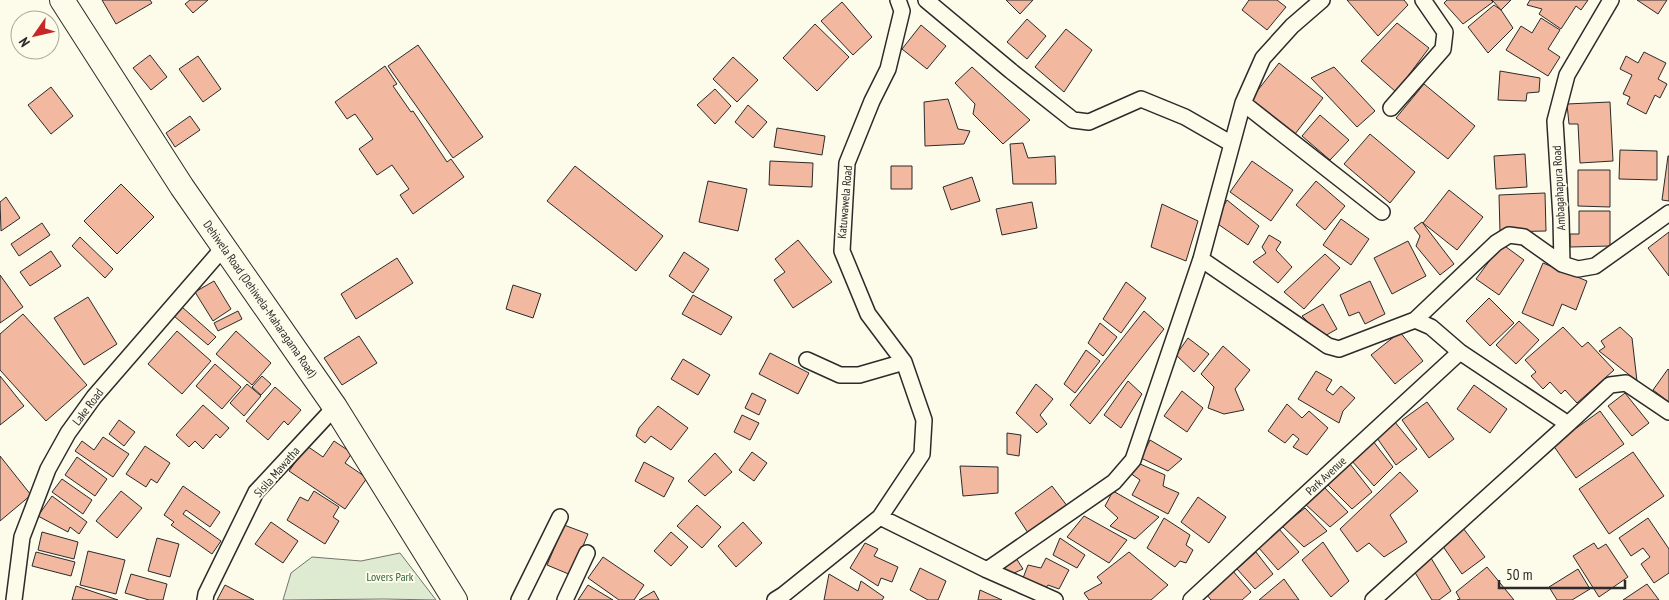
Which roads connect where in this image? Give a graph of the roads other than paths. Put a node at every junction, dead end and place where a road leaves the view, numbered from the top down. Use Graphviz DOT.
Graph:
graph roads {
  1 [pos="62,0"];
  2 [pos="926,0"];
  3 [pos="1322,0"];
  4 [pos="1611,0"];
  5 [pos="1425,1"];
  6 [pos="903,4"];
  7 [pos="1243,103"];
  8 [pos="1391,108"];
  9 [pos="1232,144"];
  10 [pos="1382,212"];
  11 [pos="1669,213"];
  12 [pos="224,247"];
  13 [pos="1201,259"];
  14 [pos="1562,264"];
  15 [pos="1415,320"];
  16 [pos="1460,352"];
  17 [pos="807,360"];
  18 [pos="904,362"];
  19 [pos="335,407"];
  20 [pos="1669,412"];
  21 [pos="1568,424"];
  22 [pos="560,517"];
  23 [pos="880,517"];
  24 [pos="588,554"];
  25 [pos="987,570"];
  26 [pos="783,598"];
  27 [pos="14,600"];
  28 [pos="205,600"];
  29 [pos="455,600"];
  30 [pos="519,600"];
  31 [pos="565,600"];
  32 [pos="1055,600"];
  33 [pos="1191,600"];
  34 [pos="1373,600"];
  1 -- 12 [label="main road, Dehiwela Road (Dehiwela-Maharagama Road)"];
  2 -- 9 [label="street"];
  3 -- 7 [label="street"];
  4 -- 14 [label="street, Ambagahapura Road"];
  5 -- 8 [label="street"];
  6 -- 18 [label="street, Katuwawela Road"];
  7 -- 9 [label="street"];
  7 -- 10 [label="street"];
  9 -- 13 [label="street"];
  11 -- 14 [label="street"];
  12 -- 19 [label="main road, Dehiwela Road (Dehiwela-Maharagama Road)"];
  12 -- 27 [label="street, Lake Road"];
  13 -- 15 [label="street"];
  13 -- 25 [label="street"];
  14 -- 15 [label="street"];
  15 -- 16 [label="street"];
  16 -- 21 [label="street"];
  16 -- 33 [label="street, Park Avenue"];
  17 -- 18 [label="street"];
  18 -- 23 [label="street, Katuwawela Road"];
  19 -- 28 [label="street, Sisila Mawatha"];
  19 -- 29 [label="main road, Dehiwela Road (Dehiwela-Maharagama Road)"];
  20 -- 21 [label="street"];
  21 -- 34 [label="street"];
  22 -- 30 [label="street"];
  23 -- 25 [label="street"];
  23 -- 26 [label="street, Katuwawela Road"];
  24 -- 31 [label="street"];
  25 -- 32 [label="street"];
}
